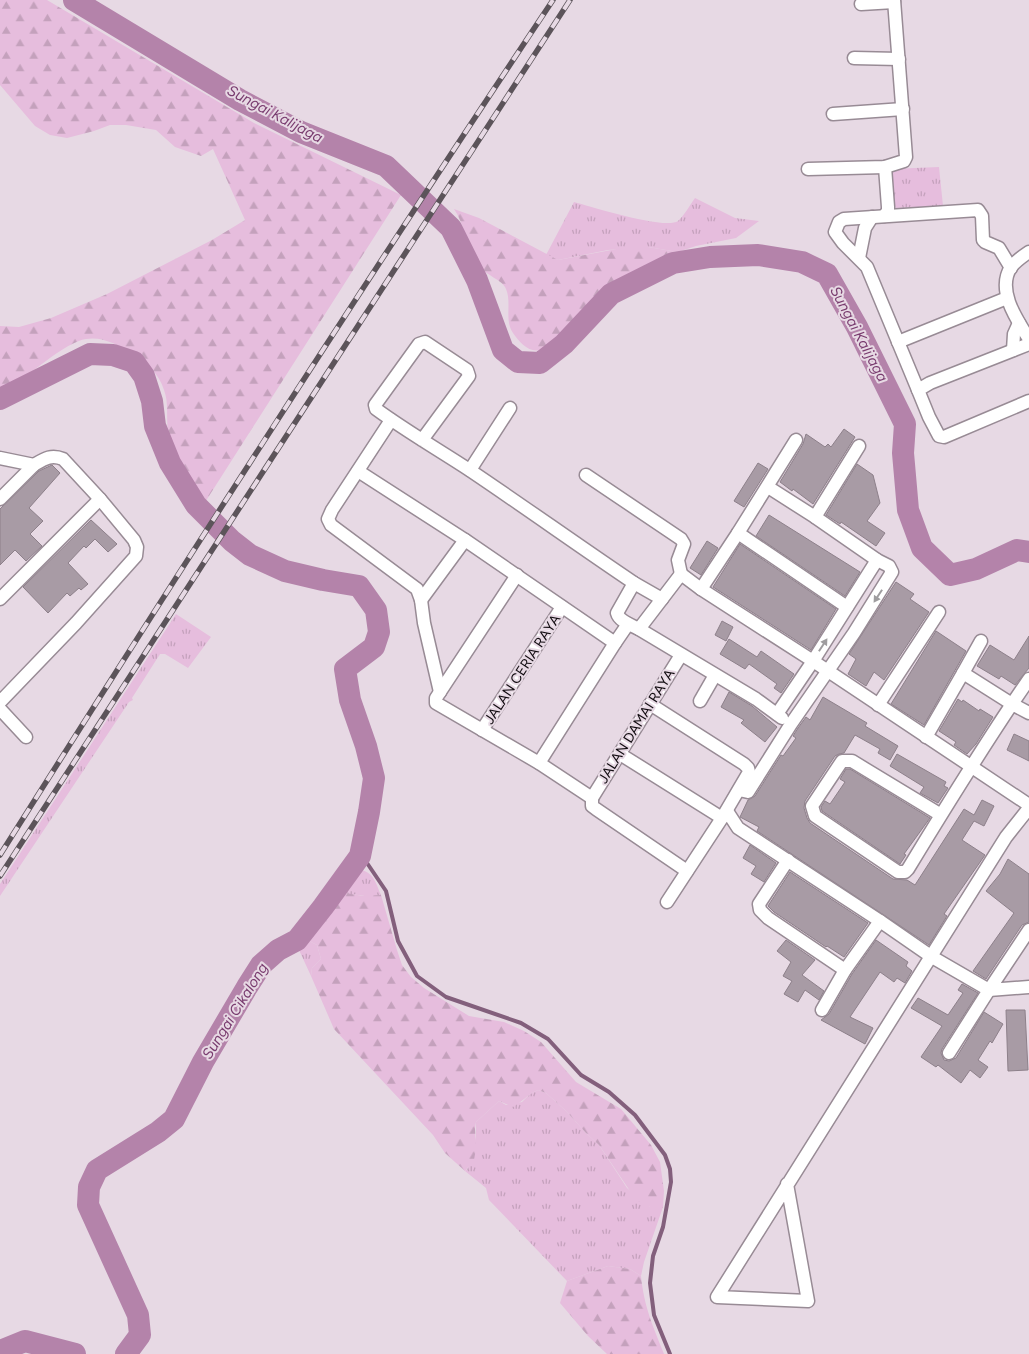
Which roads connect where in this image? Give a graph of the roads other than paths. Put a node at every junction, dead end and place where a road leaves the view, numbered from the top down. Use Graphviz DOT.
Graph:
graph roads {
  1 [pos="894,1"];
  2 [pos="861,4"];
  3 [pos="854,58"];
  4 [pos="899,59"];
  5 [pos="903,109"];
  6 [pos="833,114"];
  7 [pos="885,167"];
  8 [pos="808,169"];
  9 [pos="878,216"];
  10 [pos="1029,252"];
  11 [pos="859,258"];
  12 [pos="1010,268"];
  13 [pos="1008,298"];
  14 [pos="1019,323"];
  15 [pos="1029,339"];
  16 [pos="898,342"];
  17 [pos="1029,344"];
  18 [pos="1013,350"];
  19 [pos="918,390"];
  20 [pos="1029,401"];
  21 [pos="510,408"];
  22 [pos="391,420"];
  23 [pos="422,440"];
  24 [pos="796,440"];
  25 [pos="859,446"];
  26 [pos="0,458"];
  27 [pos="34,465"];
  28 [pos="470,470"];
  29 [pos="358,471"];
  30 [pos="586,475"];
  31 [pos="768,487"];
  32 [pos="100,498"];
  33 [pos="0,499"];
  34 [pos="815,517"];
  35 [pos="738,533"];
  36 [pos="465,540"];
  37 [pos="877,560"];
  38 [pos="681,574"];
  39 [pos="517,575"];
  40 [pos="634,583"];
  41 [pos="700,589"];
  42 [pos="0,599"];
  43 [pos="662,599"];
  44 [pos="421,600"];
  45 [pos="562,607"];
  46 [pos="848,607"];
  47 [pos="939,612"];
  48 [pos="633,626"];
  49 [pos="981,642"];
  50 [pos="615,643"];
  51 [pos="681,655"];
  52 [pos="813,661"];
  53 [pos="828,671"];
  54 [pos="963,673"];
  55 [pos="715,675"];
  56 [pos="1029,679"];
  57 [pos="440,692"];
  58 [pos="700,701"];
  59 [pos="0,702"];
  60 [pos="650,704"];
  61 [pos="1012,704"];
  62 [pos="878,705"];
  63 [pos="0,709"];
  64 [pos="1029,713"];
  65 [pos="777,714"];
  66 [pos="791,724"];
  67 [pos="482,730"];
  68 [pos="26,737"];
  69 [pos="926,737"];
  70 [pos="620,754"];
  71 [pos="539,763"];
  72 [pos="970,766"];
  73 [pos="740,790"];
  74 [pos="592,798"];
  75 [pos="1029,806"];
  76 [pos="941,815"];
  77 [pos="728,816"];
  78 [pos="788,860"];
  79 [pos="687,871"];
  80 [pos="667,902"];
  81 [pos="880,921"];
  82 [pos="1029,930"];
  83 [pos="932,957"];
  84 [pos="845,970"];
  85 [pos="1029,987"];
  86 [pos="990,990"];
  87 [pos="822,1010"];
  88 [pos="950,1053"];
  89 [pos="787,1184"];
  1 -- 2 [label="street"];
  1 -- 4 [label="street"];
  3 -- 4 [label="street"];
  4 -- 5 [label="street"];
  5 -- 6 [label="street"];
  5 -- 7 [label="street"];
  7 -- 8 [label="street"];
  7 -- 9 [label="street"];
  9 -- 11 [label="street"];
  9 -- 11 [label="street"];
  9 -- 12 [label="street"];
  10 -- 12 [label="street"];
  11 -- 16 [label="street"];
  12 -- 13 [label="street"];
  13 -- 14 [label="street"];
  13 -- 16 [label="street"];
  14 -- 15 [label="street"];
  14 -- 18 [label="street"];
  16 -- 19 [label="street"];
  17 -- 18 [label="street"];
  18 -- 19 [label="street"];
  19 -- 20 [label="street"];
  21 -- 28 [label="street"];
  22 -- 23 [label="street"];
  22 -- 23 [label="street"];
  22 -- 29 [label="street"];
  23 -- 28 [label="street"];
  24 -- 31 [label="street"];
  25 -- 34 [label="street"];
  26 -- 27 [label="street"];
  27 -- 32 [label="street"];
  27 -- 33 [label="street"];
  28 -- 40 [label="street"];
  29 -- 36 [label="street"];
  29 -- 44 [label="street"];
  30 -- 38 [label="street"];
  31 -- 34 [label="street"];
  31 -- 35 [label="street"];
  32 -- 42 [label="street"];
  32 -- 59 [label="street"];
  34 -- 37 [label="street"];
  35 -- 41 [label="street"];
  35 -- 46 [label="street"];
  36 -- 39 [label="street"];
  36 -- 44 [label="street"];
  37 -- 46 [label="street"];
  37 -- 53 [label="street, one-way"];
  38 -- 41 [label="street"];
  38 -- 43 [label="street"];
  39 -- 45 [label="street"];
  39 -- 57 [label="street"];
  40 -- 43 [label="street"];
  40 -- 48 [label="street"];
  41 -- 52 [label="street"];
  43 -- 48 [label="street"];
  44 -- 57 [label="street"];
  45 -- 50 [label="street"];
  45 -- 67 [label="street, JALAN CERIA RAYA"];
  52 -- 46 [label="street, one-way"];
  47 -- 62 [label="street"];
  48 -- 50 [label="street"];
  48 -- 51 [label="street"];
  49 -- 54 [label="street"];
  50 -- 71 [label="street"];
  51 -- 55 [label="street"];
  51 -- 60 [label="street, JALAN DAMAI RAYA"];
  52 -- 53 [label="street"];
  52 -- 65 [label="street"];
  53 -- 62 [label="street"];
  53 -- 66 [label="street"];
  54 -- 61 [label="street"];
  54 -- 69 [label="street"];
  55 -- 58 [label="street"];
  55 -- 65 [label="street"];
  56 -- 61 [label="street"];
  57 -- 67 [label="street"];
  60 -- 70 [label="street, JALAN DAMAI RAYA"];
  60 -- 73 [label="street"];
  61 -- 64 [label="street"];
  61 -- 72 [label="street"];
  62 -- 69 [label="street"];
  63 -- 68 [label="street"];
  65 -- 66 [label="street"];
  66 -- 73 [label="street"];
  67 -- 71 [label="street"];
  69 -- 72 [label="street"];
  70 -- 74 [label="street, JALAN DAMAI RAYA"];
  70 -- 77 [label="street"];
  71 -- 74 [label="street"];
  72 -- 75 [label="street"];
  72 -- 76 [label="street"];
  73 -- 77 [label="street"];
  74 -- 79 [label="street"];
  75 -- 83 [label="street"];
  76 -- 76 [label="street"];
  77 -- 78 [label="street"];
  77 -- 79 [label="street"];
  78 -- 81 [label="street"];
  78 -- 84 [label="street"];
  79 -- 80 [label="street"];
  81 -- 83 [label="street"];
  81 -- 84 [label="street"];
  82 -- 86 [label="street"];
  83 -- 86 [label="street"];
  83 -- 89 [label="street"];
  84 -- 87 [label="street"];
  85 -- 86 [label="street"];
  86 -- 88 [label="street"];
  89 -- 89 [label="street"];
}
